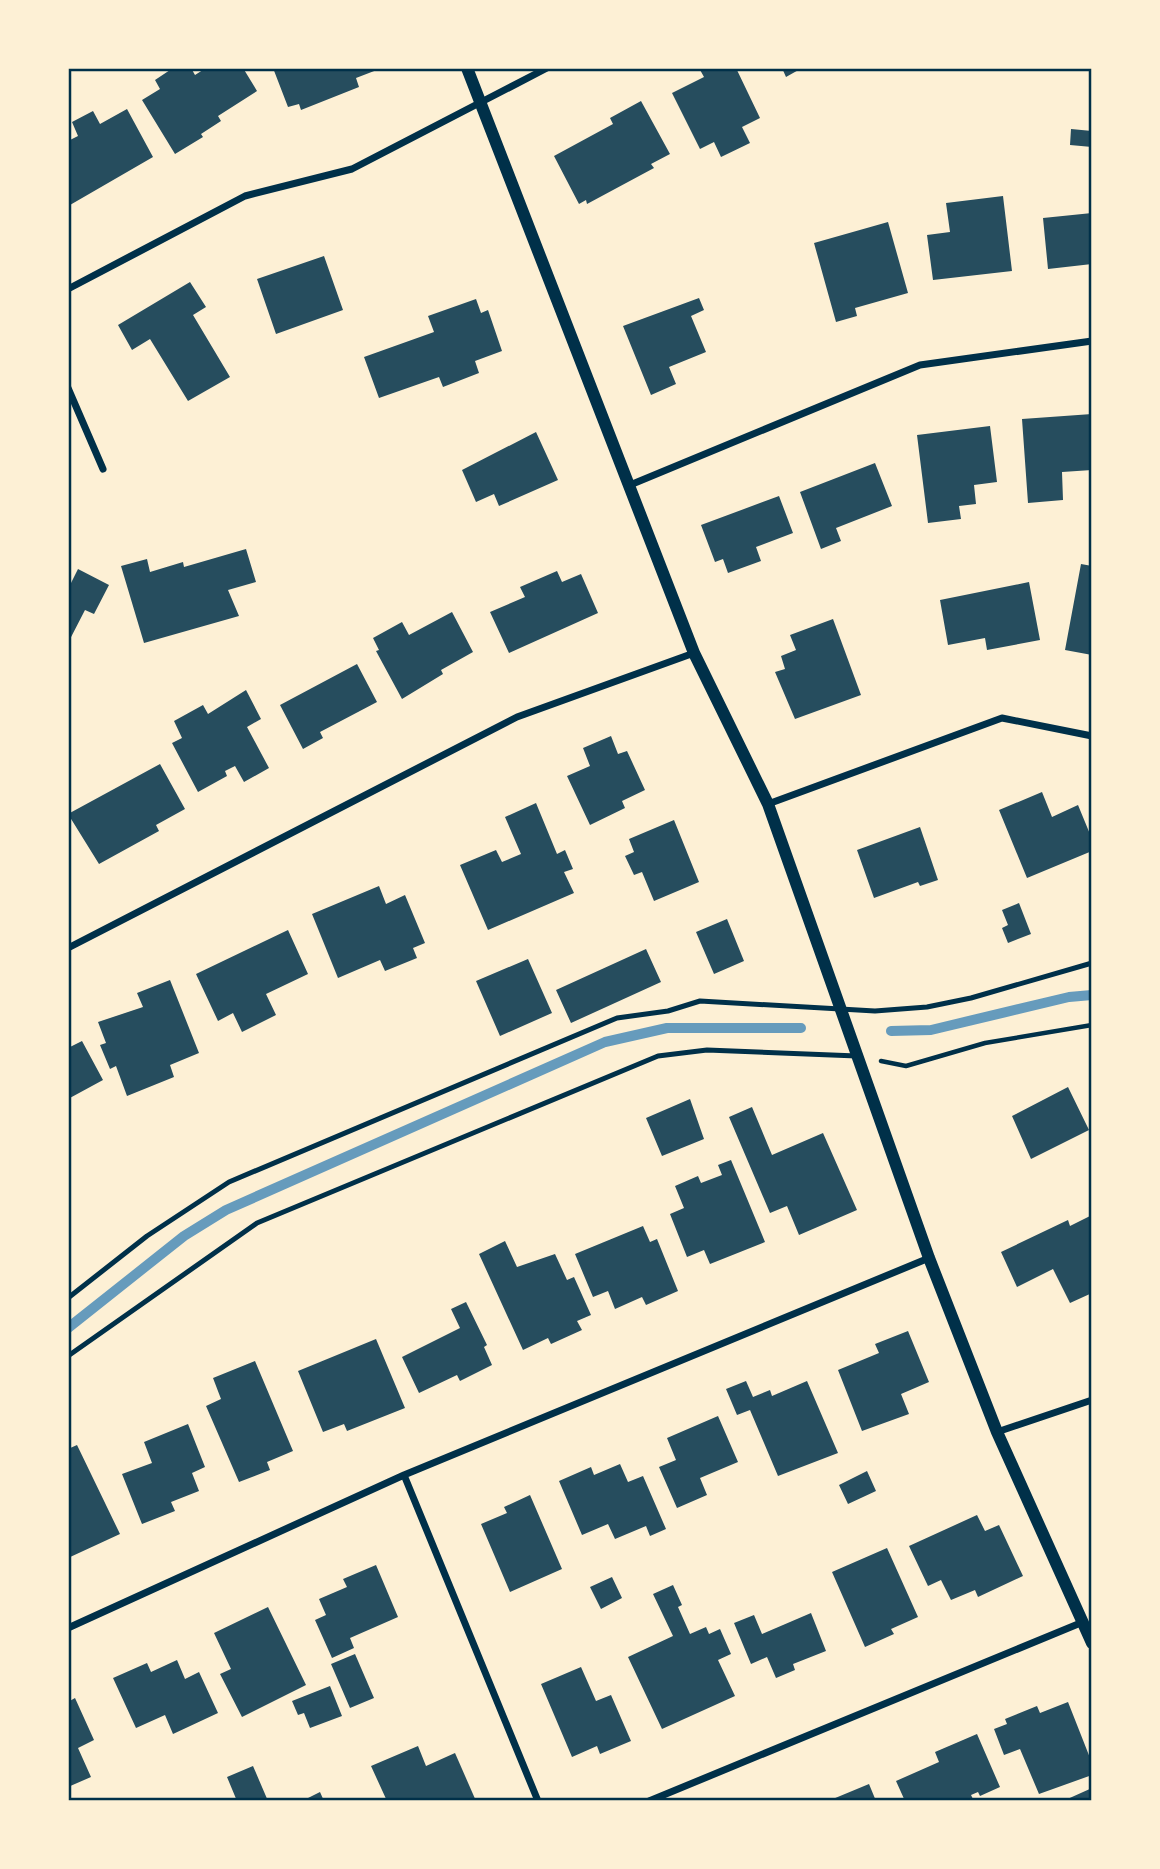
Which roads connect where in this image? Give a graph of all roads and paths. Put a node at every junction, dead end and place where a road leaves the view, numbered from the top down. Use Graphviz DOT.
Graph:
graph roads {
  1 [pos="467,68"];
  2 [pos="547,68"];
  3 [pos="482,104"];
  4 [pos="68,289"];
  5 [pos="1092,341"];
  6 [pos="68,388"];
  7 [pos="103,469"];
  8 [pos="630,485"];
  9 [pos="694,653"];
  10 [pos="1092,736"];
  11 [pos="768,804"];
  12 [pos="68,948"];
  13 [pos="1092,963"];
  14 [pos="840,1009"];
  15 [pos="1092,1025"];
  16 [pos="857,1056"];
  17 [pos="929,1258"];
  18 [pos="68,1298"];
  19 [pos="68,1356"];
  20 [pos="1092,1401"];
  21 [pos="997,1432"];
  22 [pos="404,1475"];
  23 [pos="1083,1622"];
  24 [pos="68,1628"];
  25 [pos="1092,1643"];
  26 [pos="538,1801"];
  27 [pos="649,1801"];
  1 -- 3 [label="street"];
  2 -- 3 [label="street"];
  3 -- 4 [label="street"];
  3 -- 8 [label="street"];
  5 -- 8 [label="street"];
  6 -- 7 [label="street"];
  8 -- 9 [label="street"];
  9 -- 11 [label="street"];
  9 -- 12 [label="street"];
  10 -- 11 [label="street"];
  11 -- 14 [label="street"];
  13 -- 14 [label="lane"];
  14 -- 16 [label="street"];
  14 -- 18 [label="lane"];
  15 -- 16 [label="path"];
  16 -- 17 [label="street"];
  16 -- 19 [label="lane"];
  17 -- 21 [label="street"];
  17 -- 22 [label="street"];
  20 -- 21 [label="street"];
  21 -- 23 [label="street"];
  22 -- 24 [label="street"];
  22 -- 26 [label="street"];
  23 -- 25 [label="street"];
  23 -- 27 [label="street"];
}
